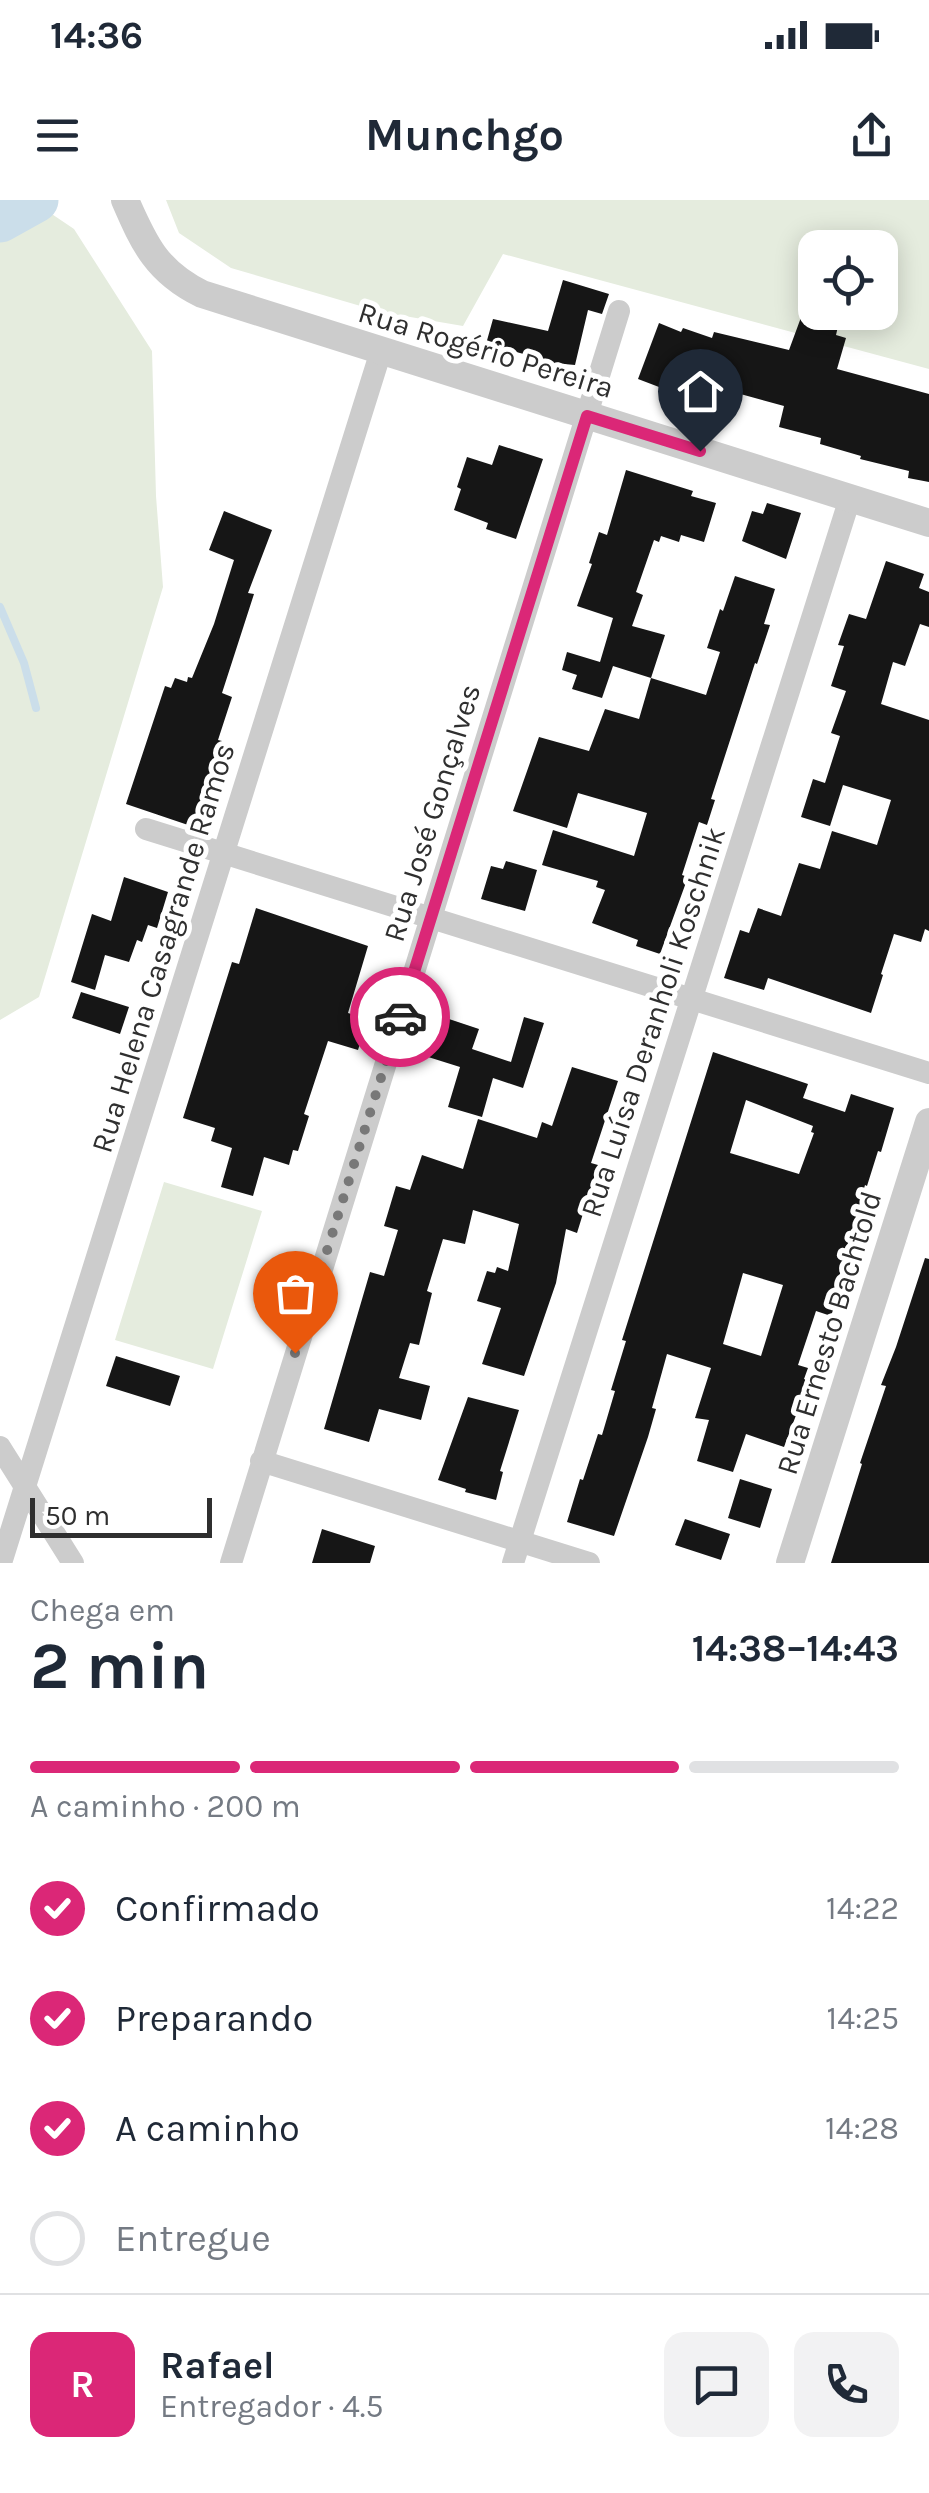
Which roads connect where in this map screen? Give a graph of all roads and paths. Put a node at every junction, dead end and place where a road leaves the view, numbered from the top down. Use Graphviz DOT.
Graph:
graph roads {
  1 [pos="128,209"];
  2 [pos="620,311"];
  3 [pos="381,351"];
  4 [pos="587,416"];
  5 [pos="850,498"];
  6 [pos="929,523"];
  7 [pos="146,829"];
  8 [pos="224,854"];
  9 [pos="431,918"];
  10 [pos="692,1000"];
  11 [pos="929,1074"];
  12 [pos="929,1122"];
  13 [pos="0,1447"];
  14 [pos="262,1462"];
  15 [pos="25,1488"];
  16 [pos="517,1552"];
  17 [pos="6,1553"];
  18 [pos="73,1563"];
  19 [pos="231,1563"];
  20 [pos="589,1563"];
  21 [pos="790,1563"];
  1 -- 3 [label="street, Rua Rogério Pereira"];
  2 -- 4 [label="street, Rua José Gonçalves"];
  3 -- 4 [label="street, Rua Rogério Pereira"];
  3 -- 8 [label="street, Rua Helena Casagrande Ramos"];
  4 -- 5 [label="street, Rua Rogério Pereira"];
  4 -- 9 [label="street, Rua José Gonçalves"];
  5 -- 6 [label="street, Rua Rogério Pereira"];
  5 -- 10 [label="street, Rua Luísa Deranholi Koschnik"];
  7 -- 8 [label="street"];
  8 -- 9 [label="street"];
  8 -- 15 [label="street, Rua Helena Casagrande Ramos"];
  9 -- 10 [label="street"];
  9 -- 14 [label="street, Rua José Gonçalves"];
  10 -- 11 [label="street"];
  10 -- 16 [label="street, Rua Luísa Deranholi Koschnik"];
  12 -- 21 [label="street, Rua Ernesto Bachtold"];
  13 -- 15 [label="street"];
  14 -- 16 [label="street"];
  14 -- 19 [label="street, Rua José Gonçalves"];
  15 -- 17 [label="street, Rua Helena Casagrande Ramos"];
  15 -- 18 [label="street"];
  16 -- 20 [label="street"];
}
